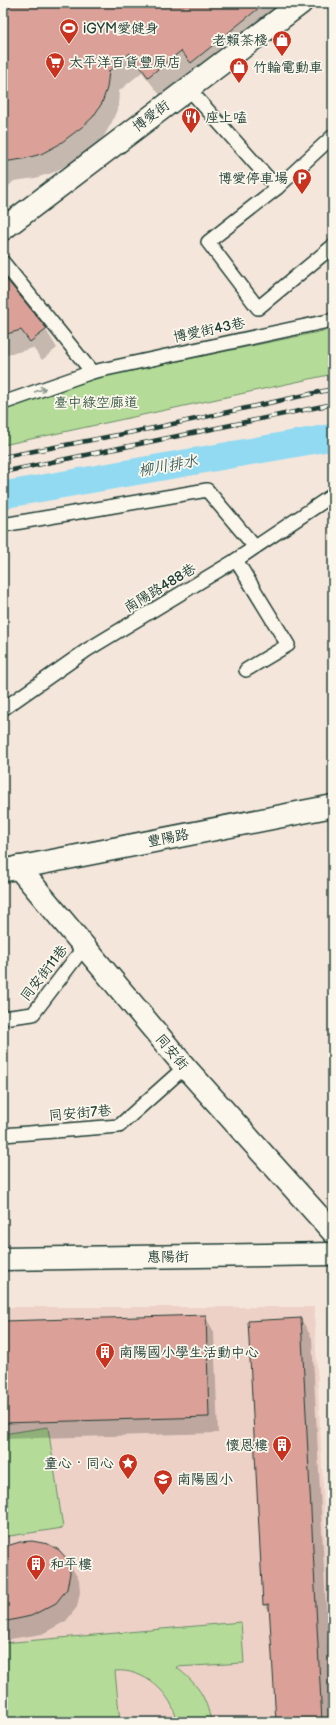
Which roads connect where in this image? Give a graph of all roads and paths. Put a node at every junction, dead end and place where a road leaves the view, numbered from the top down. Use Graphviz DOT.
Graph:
graph roads {
  1 [pos="300,3"];
  2 [pos="188,88"];
  3 [pos="333,136"];
  4 [pos="277,188"];
  5 [pos="3,229"];
  6 [pos="333,246"];
  7 [pos="3,262"];
  8 [pos="333,320"];
  9 [pos="92,372"];
  10 [pos="3,403"];
  11 [pos="333,495"];
  12 [pos="3,525"];
  13 [pos="255,547"];
  14 [pos="236,560"];
  15 [pos="246,670"];
  16 [pos="3,709"];
  17 [pos="333,806"];
  18 [pos="10,869"];
  19 [pos="84,947"];
  20 [pos="3,1018"];
  21 [pos="185,1067"];
  22 [pos="3,1135"];
  23 [pos="333,1232"];
  24 [pos="333,1254"];
  25 [pos="3,1259"];
  1 -- 2 [label="street, 博愛街"];
  2 -- 4 [label="lane"];
  2 -- 5 [label="street, 博愛街"];
  3 -- 4 [label="lane"];
  4 -- 6 [label="lane"];
  7 -- 9 [label="lane"];
  8 -- 9 [label="lane, 博愛街43巷"];
  10 -- 9 [label="lane, 博愛街43巷, one-way"];
  11 -- 13 [label="lane, 南陽路488巷"];
  12 -- 13 [label="lane"];
  13 -- 14 [label="lane, 南陽路488巷"];
  14 -- 15 [label="lane"];
  14 -- 16 [label="lane, 南陽路488巷"];
  17 -- 18 [label="street, 豐陽路"];
  18 -- 19 [label="street, 同安街"];
  19 -- 20 [label="lane, 同安街11巷"];
  19 -- 21 [label="street, 同安街"];
  21 -- 22 [label="lane, 同安街7巷"];
  21 -- 23 [label="street, 同安街"];
  24 -- 25 [label="street, 惠陽街"];
}
